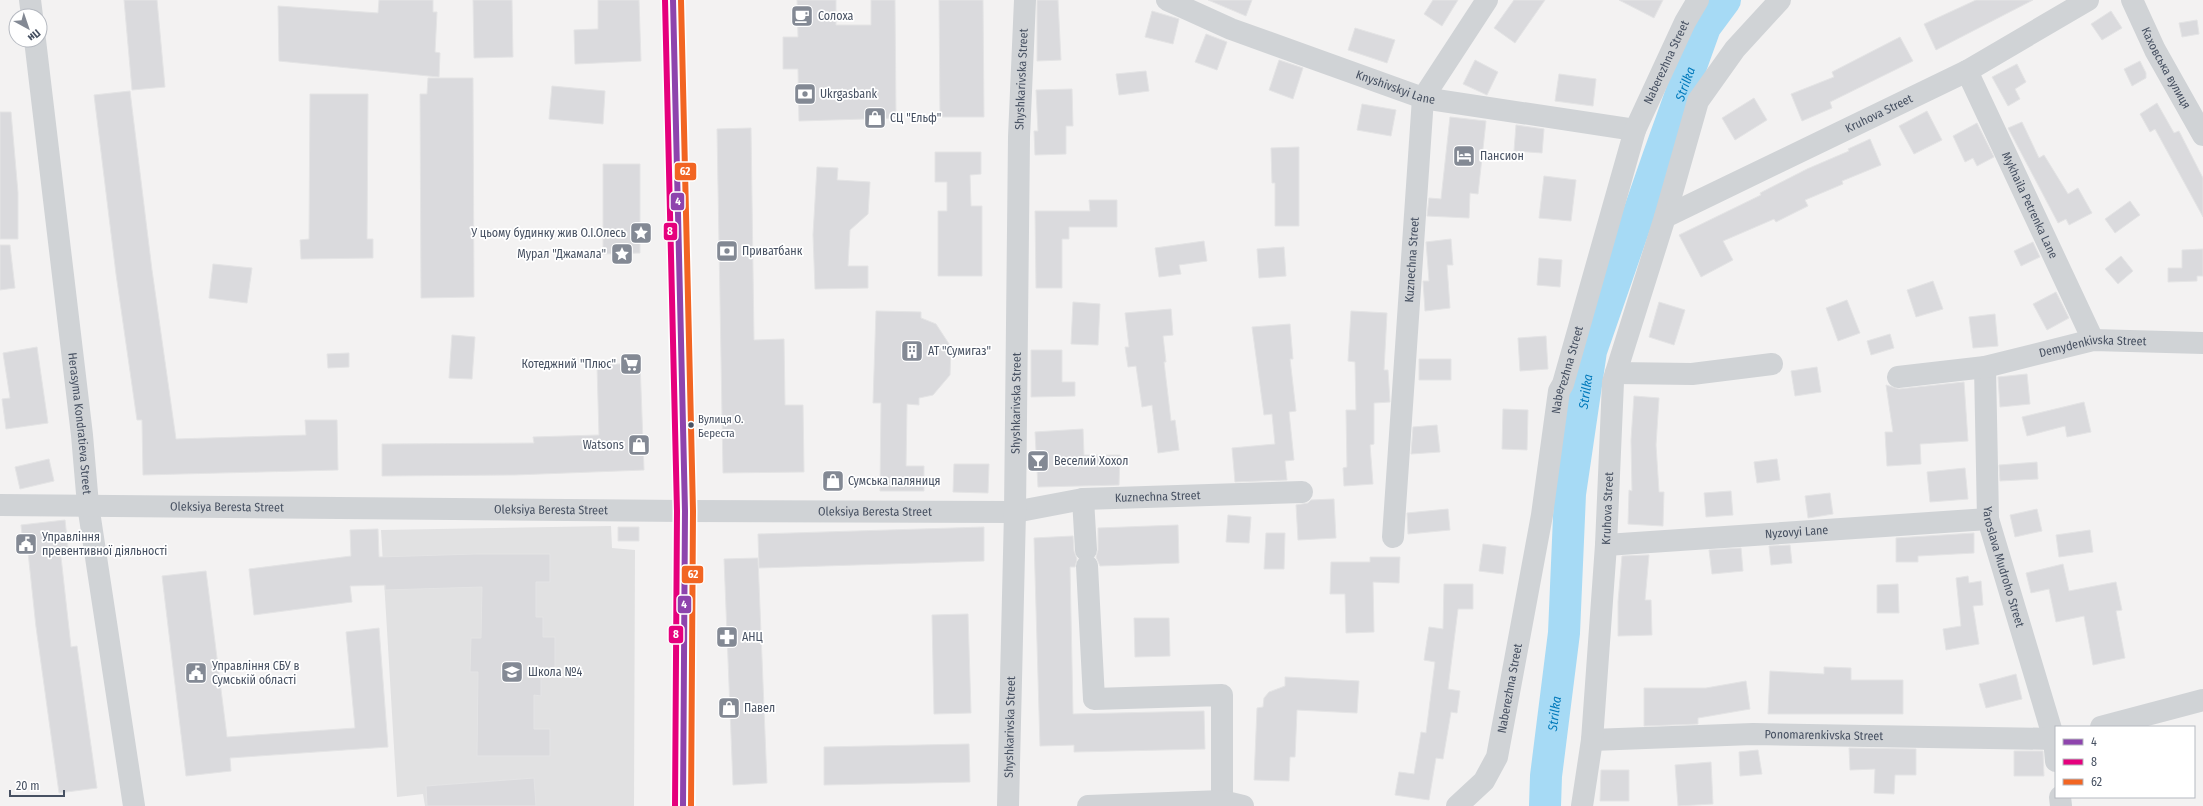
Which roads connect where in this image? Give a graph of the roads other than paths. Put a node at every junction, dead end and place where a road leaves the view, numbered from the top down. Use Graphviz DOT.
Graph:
graph roads {
  1 [pos="673,0"];
  2 [pos="1025,0"];
  3 [pos="1167,0"];
  4 [pos="1487,0"];
  5 [pos="1698,0"];
  6 [pos="1780,0"];
  7 [pos="2088,0"];
  8 [pos="2132,0"];
  9 [pos="36,48"];
  10 [pos="1967,70"];
  11 [pos="1423,98"];
  12 [pos="1635,130"];
  13 [pos="2203,135"];
  14 [pos="1665,216"];
  15 [pos="2093,340"];
  16 [pos="2203,343"];
  17 [pos="1772,364"];
  18 [pos="1985,367"];
  19 [pos="1616,373"];
  20 [pos="1898,377"];
  21 [pos="1302,492"];
  22 [pos="1083,499"];
  23 [pos="0,505"];
  24 [pos="88,505"];
  25 [pos="685,512"];
  26 [pos="1015,512"];
  27 [pos="1988,519"];
  28 [pos="1393,537"];
  29 [pos="1606,545"];
  30 [pos="2203,700"];
  31 [pos="2105,726"];
  32 [pos="1592,740"];
  33 [pos="2055,746"];
  34 [pos="1222,802"];
  35 [pos="134,806"];
  36 [pos="683,806"];
  37 [pos="1008,806"];
  38 [pos="1088,806"];
  39 [pos="1118,806"];
  40 [pos="1243,806"];
  41 [pos="1457,806"];
  42 [pos="1582,806"];
  1 -- 25 [label="main road"];
  2 -- 26 [label="street, Shyshkarivska Street"];
  3 -- 11 [label="street, Knyshivskyi Lane"];
  4 -- 11 [label="street, Kuznechna Street"];
  5 -- 12 [label="street, Naberezhna Street"];
  6 -- 14 [label="street, Kruhova Street"];
  7 -- 10 [label="street, Kruhova Street"];
  8 -- 13 [label="street, Каховська вулиця"];
  9 -- 24 [label="street, Herasyma Kondratieva Street"];
  10 -- 14 [label="street, Kruhova Street"];
  10 -- 15 [label="street, Mykhaila Petrenka Lane"];
  11 -- 12 [label="street, Knyshivskyi Lane"];
  11 -- 28 [label="street, Kuznechna Street"];
  12 -- 41 [label="street, Naberezhna Street"];
  14 -- 19 [label="street, Kruhova Street"];
  15 -- 16 [label="street, Demydenkivska Street"];
  15 -- 18 [label="street, Demydenkivska Street"];
  17 -- 19 [label="street"];
  18 -- 20 [label="street, Demydenkivska Street"];
  18 -- 27 [label="street, Yaroslava Mudroho Street"];
  19 -- 29 [label="street, Kruhova Street"];
  21 -- 22 [label="street, Kuznechna Street"];
  22 -- 26 [label="street, Kuznechna Street"];
  22 -- 34 [label="street"];
  23 -- 24 [label="street, Oleksiya Beresta Street"];
  24 -- 25 [label="street, Oleksiya Beresta Street"];
  24 -- 35 [label="street, Herasyma Kondratieva Street"];
  25 -- 26 [label="street, Oleksiya Beresta Street"];
  25 -- 36 [label="main road"];
  26 -- 37 [label="street, Shyshkarivska Street"];
  27 -- 29 [label="street, Nyzovyi Lane"];
  27 -- 33 [label="street, Yaroslava Mudroho Street"];
  29 -- 32 [label="street, Kruhova Street"];
  30 -- 31 [label="street"];
  32 -- 33 [label="street, Ponomarenkivska Street"];
  32 -- 42 [label="street, Kruhova Street"];
  34 -- 39 [label="street"];
  34 -- 40 [label="street"];
  38 -- 39 [label="street"];
}
